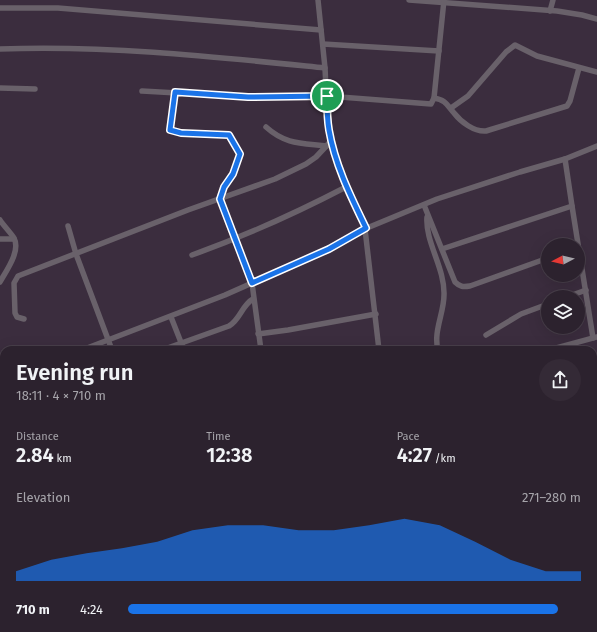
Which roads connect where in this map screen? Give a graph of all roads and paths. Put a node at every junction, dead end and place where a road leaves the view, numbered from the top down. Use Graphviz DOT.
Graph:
graph roads {
  1 [pos="318,0"];
  2 [pos="409,0"];
  3 [pos="552,0"];
  4 [pos="444,1"];
  5 [pos="0,8"];
  6 [pos="550,11"];
  7 [pos="597,19"];
  8 [pos="322,30"];
  9 [pos="323,44"];
  10 [pos="0,49"];
  11 [pos="439,51"];
  12 [pos="325,68"];
  13 [pos="579,68"];
  14 [pos="597,72"];
  15 [pos="0,88"];
  16 [pos="35,88"];
  17 [pos="142,91"];
  18 [pos="175,92"];
  19 [pos="327,96"];
  20 [pos="434,98"];
  21 [pos="451,108"];
  22 [pos="266,127"];
  23 [pos="329,143"];
  24 [pos="597,146"];
  25 [pos="565,160"];
  26 [pos="346,187"];
  27 [pos="220,199"];
  28 [pos="424,205"];
  29 [pos="572,206"];
  30 [pos="428,214"];
  31 [pos="0,220"];
  32 [pos="68,226"];
  33 [pos="366,229"];
  34 [pos="577,238"];
  35 [pos="0,239"];
  36 [pos="14,239"];
  37 [pos="235,240"];
  38 [pos="442,249"];
  39 [pos="76,254"];
  40 [pos="192,255"];
  41 [pos="541,260"];
  42 [pos="2,275"];
  43 [pos="0,282"];
  44 [pos="585,282"];
  45 [pos="252,283"];
  46 [pos="586,290"];
  47 [pos="254,299"];
  48 [pos="541,307"];
  49 [pos="376,314"];
  50 [pos="171,317"];
  51 [pos="24,319"];
  52 [pos="258,334"];
  53 [pos="486,335"];
  54 [pos="595,338"];
  55 [pos="108,340"];
  56 [pos="181,342"];
  57 [pos="92,346"];
  58 [pos="110,346"];
  59 [pos="172,346"];
  60 [pos="182,346"];
  61 [pos="260,346"];
  62 [pos="379,346"];
  63 [pos="438,346"];
  64 [pos="564,346"];
  1 -- 8 [label="street"];
  2 -- 4 [label="street"];
  3 -- 6 [label="street"];
  4 -- 6 [label="street"];
  4 -- 11 [label="street"];
  5 -- 8 [label="street"];
  6 -- 7 [label="street"];
  8 -- 9 [label="street"];
  9 -- 11 [label="street"];
  9 -- 12 [label="street"];
  10 -- 12 [label="street"];
  11 -- 20 [label="street"];
  12 -- 19 [label="street"];
  13 -- 14 [label="street"];
  13 -- 21 [label="street"];
  13 -- 21 [label="street"];
  15 -- 16 [label="street"];
  17 -- 18 [label="street"];
  18 -- 19 [label="street"];
  18 -- 27 [label="street"];
  19 -- 20 [label="street"];
  19 -- 23 [label="street"];
  20 -- 21 [label="street"];
  22 -- 23 [label="street"];
  23 -- 26 [label="street"];
  23 -- 27 [label="street"];
  24 -- 25 [label="street"];
  25 -- 28 [label="street"];
  25 -- 29 [label="street"];
  26 -- 33 [label="street"];
  26 -- 37 [label="street"];
  27 -- 37 [label="street"];
  27 -- 39 [label="street"];
  28 -- 30 [label="street"];
  28 -- 33 [label="street"];
  29 -- 34 [label="street"];
  29 -- 38 [label="street"];
  30 -- 38 [label="street"];
  30 -- 63 [label="street"];
  31 -- 36 [label="street"];
  32 -- 39 [label="street"];
  33 -- 45 [label="street"];
  33 -- 49 [label="street"];
  35 -- 36 [label="street"];
  36 -- 42 [label="street"];
  37 -- 40 [label="street"];
  37 -- 45 [label="street"];
  38 -- 41 [label="street"];
  39 -- 51 [label="street"];
  39 -- 55 [label="street"];
  42 -- 43 [label="street"];
  44 -- 46 [label="street"];
  45 -- 47 [label="street"];
  45 -- 50 [label="street"];
  46 -- 54 [label="street"];
  47 -- 52 [label="street"];
  47 -- 56 [label="street"];
  48 -- 53 [label="street"];
  49 -- 52 [label="street"];
  49 -- 62 [label="street"];
  50 -- 55 [label="street"];
  50 -- 56 [label="street"];
  52 -- 61 [label="street"];
  54 -- 64 [label="street"];
  55 -- 57 [label="street"];
  55 -- 58 [label="street"];
  56 -- 59 [label="street"];
  56 -- 60 [label="street"];
}
